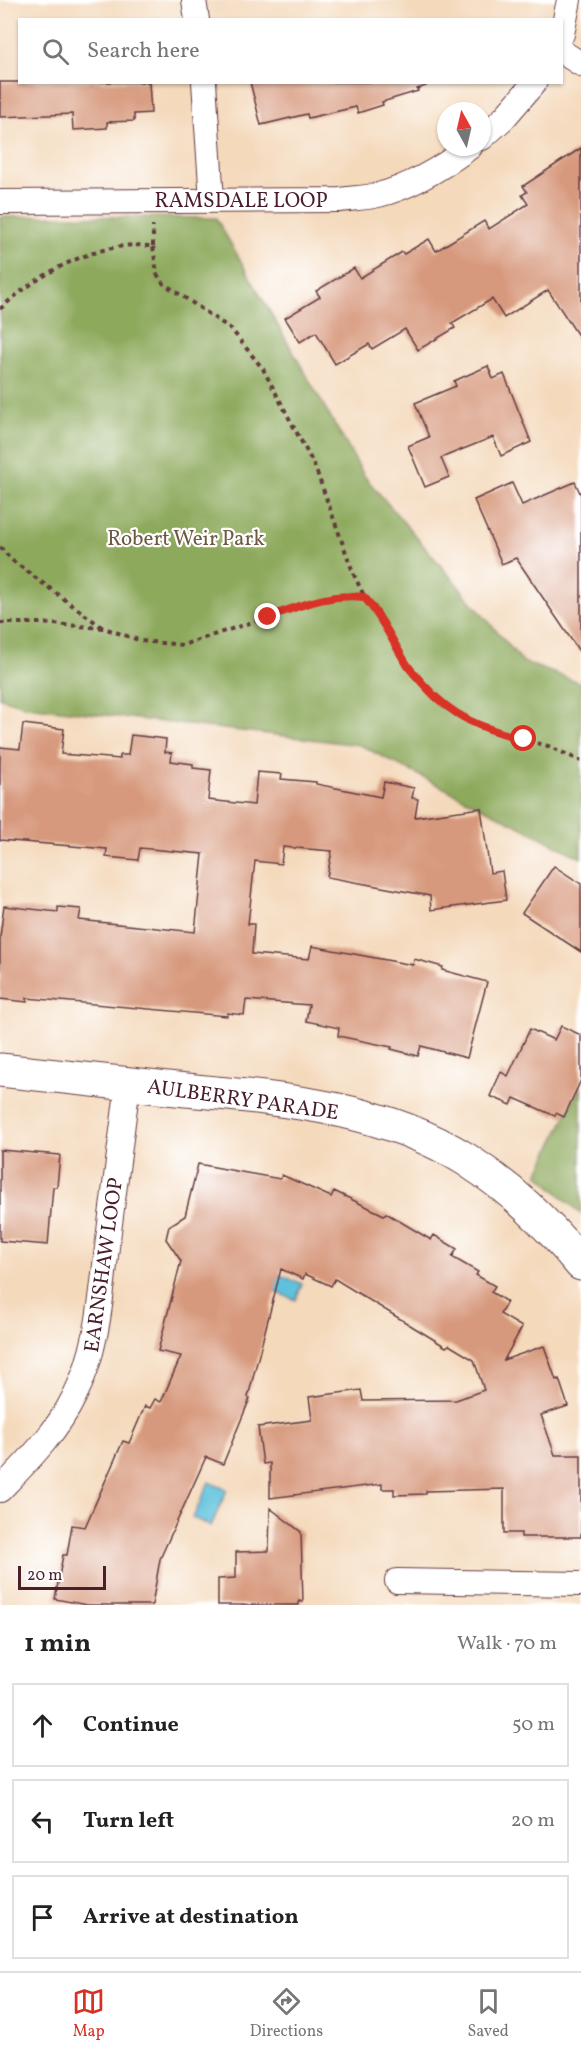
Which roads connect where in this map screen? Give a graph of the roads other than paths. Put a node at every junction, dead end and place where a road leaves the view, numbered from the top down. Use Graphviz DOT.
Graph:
graph roads {
  1 [pos="194,0"];
  2 [pos="569,0"];
  3 [pos="197,18"];
  4 [pos="563,26"];
  5 [pos="563,53"];
  6 [pos="581,64"];
  7 [pos="204,84"];
  8 [pos="533,84"];
  9 [pos="491,130"];
  10 [pos="458,156"];
  11 [pos="213,200"];
  12 [pos="0,202"];
  13 [pos="0,1071"];
  14 [pos="128,1084"];
  15 [pos="581,1264"];
  16 [pos="0,1490"];
  17 [pos="397,1581"];
  18 [pos="581,1584"];
  1 -- 3 [label="street"];
  2 -- 4 [label="street"];
  5 -- 6 [label="street"];
  7 -- 11 [label="street"];
  8 -- 9 [label="street"];
  10 -- 11 [label="street, RAMSDALE LOOP"];
  11 -- 12 [label="street, RAMSDALE LOOP"];
  13 -- 14 [label="main road, AULBERRY PARADE"];
  14 -- 15 [label="main road, AULBERRY PARADE"];
  14 -- 16 [label="street, EARNSHAW LOOP"];
  17 -- 18 [label="street"];
}
